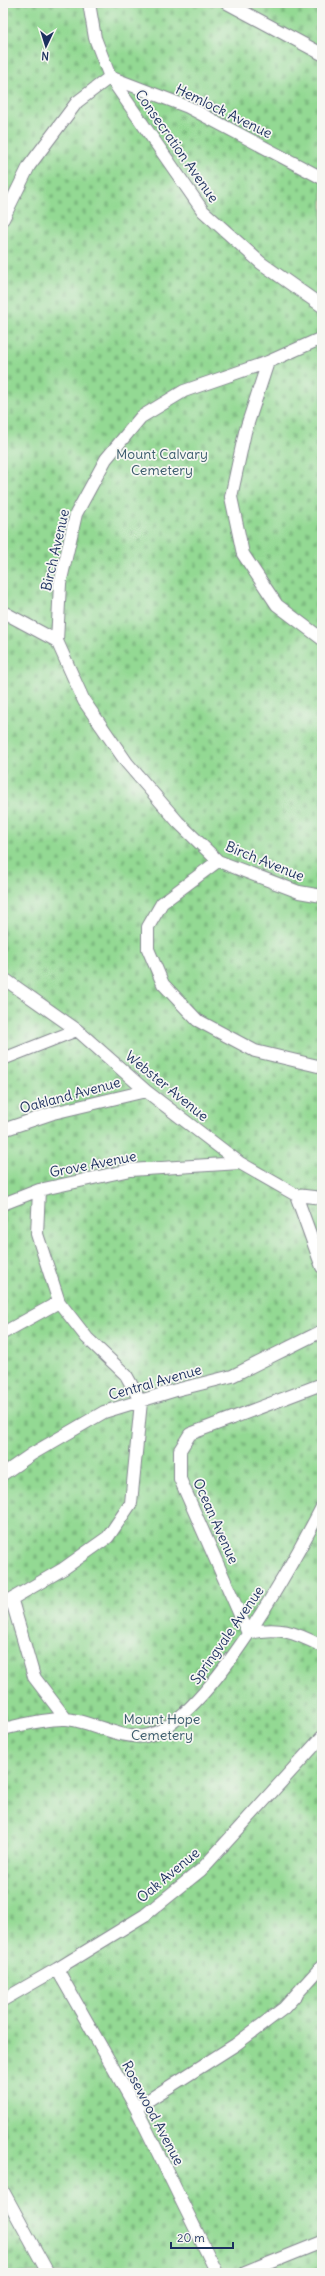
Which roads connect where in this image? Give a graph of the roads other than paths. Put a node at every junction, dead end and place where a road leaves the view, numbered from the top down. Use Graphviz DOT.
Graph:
graph roads {
  1 [pos="88,3"];
  2 [pos="227,3"];
  3 [pos="322,54"];
  4 [pos="110,77"];
  5 [pos="322,178"];
  6 [pos="3,219"];
  7 [pos="322,306"];
  8 [pos="322,338"];
  9 [pos="268,362"];
  10 [pos="3,612"];
  11 [pos="322,639"];
  12 [pos="57,641"];
  13 [pos="218,861"];
  14 [pos="322,896"];
  15 [pos="3,978"];
  16 [pos="77,1030"];
  17 [pos="3,1059"];
  18 [pos="322,1067"];
  19 [pos="146,1091"];
  20 [pos="3,1130"];
  21 [pos="240,1163"];
  22 [pos="39,1190"];
  23 [pos="296,1195"];
  24 [pos="322,1198"];
  25 [pos="3,1204"];
  26 [pos="322,1267"];
  27 [pos="59,1302"];
  28 [pos="322,1331"];
  29 [pos="3,1333"];
  30 [pos="322,1384"];
  31 [pos="141,1402"];
  32 [pos="3,1474"];
  33 [pos="322,1507"];
  34 [pos="8,1602"];
  35 [pos="248,1632"];
  36 [pos="322,1646"];
  37 [pos="66,1719"];
  38 [pos="3,1729"];
  39 [pos="322,1737"];
  40 [pos="322,1966"];
  41 [pos="57,1969"];
  42 [pos="3,2000"];
  43 [pos="136,2108"];
  44 [pos="3,2191"];
  45 [pos="322,2242"];
  46 [pos="48,2273"];
  47 [pos="217,2273"];
  48 [pos="244,2273"];
  1 -- 4 [label="lane, Consecration Avenue"];
  2 -- 3 [label="lane"];
  4 -- 5 [label="lane, Hemlock Avenue"];
  4 -- 6 [label="lane"];
  4 -- 7 [label="lane, Consecration Avenue"];
  8 -- 9 [label="lane, Birch Avenue"];
  9 -- 11 [label="lane"];
  9 -- 12 [label="lane, Birch Avenue"];
  10 -- 12 [label="lane"];
  12 -- 13 [label="lane, Birch Avenue"];
  13 -- 14 [label="lane, Birch Avenue"];
  13 -- 18 [label="lane"];
  15 -- 16 [label="lane, Webster Avenue"];
  16 -- 17 [label="lane"];
  16 -- 19 [label="lane, Webster Avenue"];
  19 -- 20 [label="lane, Oakland Avenue"];
  19 -- 21 [label="lane, Webster Avenue"];
  21 -- 22 [label="lane, Grove Avenue"];
  21 -- 23 [label="lane, Webster Avenue"];
  22 -- 25 [label="lane, Grove Avenue"];
  22 -- 27 [label="lane"];
  23 -- 24 [label="lane, Webster Avenue"];
  23 -- 26 [label="lane"];
  27 -- 29 [label="lane"];
  27 -- 31 [label="lane"];
  28 -- 31 [label="lane, Central Avenue"];
  30 -- 35 [label="lane, Ocean Avenue"];
  31 -- 32 [label="lane, Central Avenue"];
  31 -- 34 [label="lane"];
  33 -- 35 [label="lane, Springvale Avenue"];
  34 -- 37 [label="lane"];
  35 -- 36 [label="lane"];
  35 -- 37 [label="lane, Springvale Avenue"];
  37 -- 38 [label="lane, Springvale Avenue"];
  39 -- 41 [label="lane, Oak Avenue"];
  40 -- 43 [label="lane"];
  41 -- 42 [label="lane, Oak Avenue"];
  41 -- 43 [label="lane, Rosewood Avenue"];
  43 -- 47 [label="lane, Rosewood Avenue"];
  44 -- 46 [label="lane"];
  45 -- 48 [label="lane"];
}
